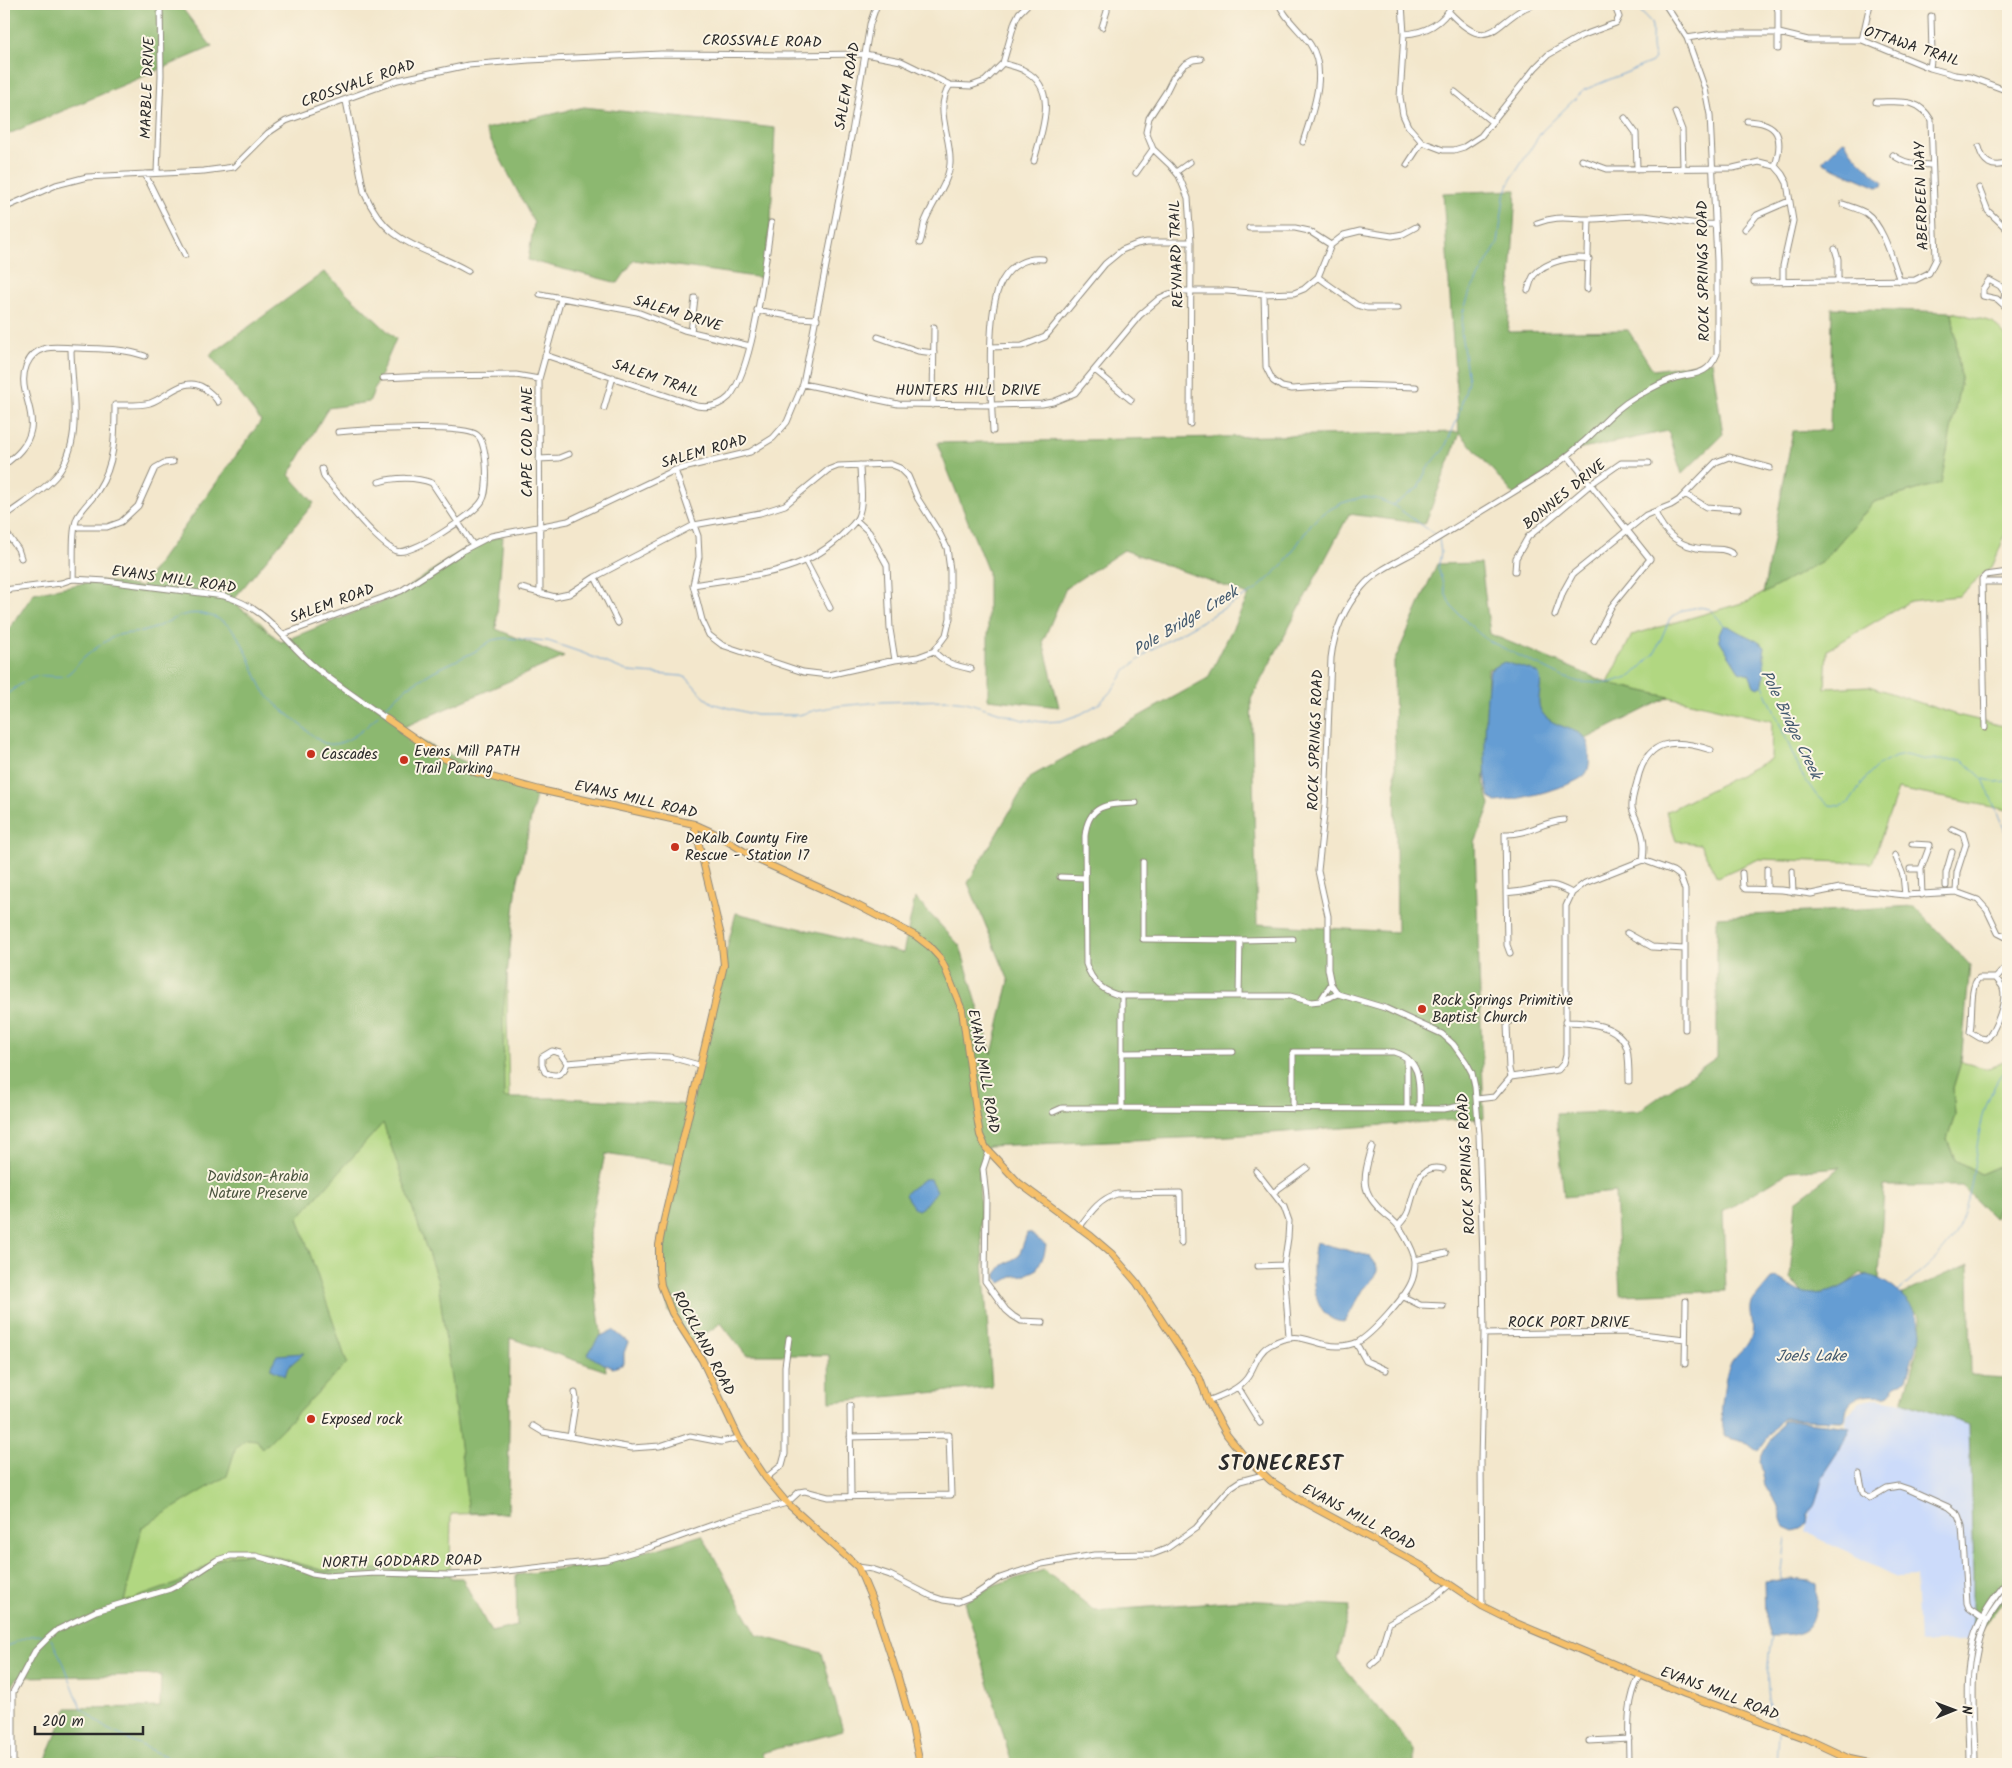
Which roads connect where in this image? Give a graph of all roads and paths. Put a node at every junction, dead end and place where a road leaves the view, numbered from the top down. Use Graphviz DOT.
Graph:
graph roads {
  1 [pos="160,4"];
  2 [pos="877,4"];
  3 [pos="1028,4"];
  4 [pos="1106,4"];
  5 [pos="1279,4"];
  6 [pos="1402,4"];
  7 [pos="1452,4"];
  8 [pos="1535,4"];
  9 [pos="1614,4"];
  10 [pos="1664,4"];
  11 [pos="1776,4"];
  12 [pos="1870,4"];
  13 [pos="1449,12"];
  14 [pos="1931,16"];
  15 [pos="1102,27"];
  16 [pos="1779,33"];
  17 [pos="1404,34"];
  18 [pos="1686,38"];
  19 [pos="1862,40"];
  20 [pos="1778,49"];
  21 [pos="865,54"];
  22 [pos="1201,59"];
  23 [pos="1003,63"];
  24 [pos="1930,68"];
  25 [pos="950,85"];
  26 [pos="2008,91"];
  27 [pos="1455,92"];
  28 [pos="346,101"];
  29 [pos="1876,102"];
  30 [pos="1675,112"];
  31 [pos="1625,118"];
  32 [pos="1747,121"];
  33 [pos="1492,122"];
  34 [pos="1303,142"];
  35 [pos="1422,142"];
  36 [pos="1979,147"];
  37 [pos="1153,149"];
  38 [pos="1894,155"];
  39 [pos="1582,160"];
  40 [pos="1034,161"];
  41 [pos="1190,162"];
  42 [pos="2008,163"];
  43 [pos="1407,165"];
  44 [pos="1931,165"];
  45 [pos="1775,166"];
  46 [pos="1683,168"];
  47 [pos="1714,168"];
  48 [pos="1637,169"];
  49 [pos="157,172"];
  50 [pos="1176,172"];
  51 [pos="1136,173"];
  52 [pos="144,174"];
  53 [pos="1979,188"];
  54 [pos="1789,201"];
  55 [pos="1844,204"];
  56 [pos="4,208"];
  57 [pos="1590,219"];
  58 [pos="771,223"];
  59 [pos="1537,223"];
  60 [pos="1715,224"];
  61 [pos="1416,227"];
  62 [pos="1249,228"];
  63 [pos="1746,229"];
  64 [pos="2008,230"];
  65 [pos="1191,242"];
  66 [pos="920,243"];
  67 [pos="1331,245"];
  68 [pos="1835,249"];
  69 [pos="185,255"];
  70 [pos="1044,259"];
  71 [pos="1589,259"];
  72 [pos="468,271"];
  73 [pos="1318,277"];
  74 [pos="1838,281"];
  75 [pos="1900,281"];
  76 [pos="1754,282"];
  77 [pos="1782,282"];
  78 [pos="1587,289"];
  79 [pos="1528,290"];
  80 [pos="1191,291"];
  81 [pos="540,294"];
  82 [pos="1264,294"];
  83 [pos="695,298"];
  84 [pos="561,299"];
  85 [pos="2003,304"];
  86 [pos="1398,308"];
  87 [pos="2008,309"];
  88 [pos="757,310"];
  89 [pos="817,318"];
  90 [pos="934,327"];
  91 [pos="691,332"];
  92 [pos="878,337"];
  93 [pos="750,346"];
  94 [pos="71,348"];
  95 [pos="991,348"];
  96 [pos="934,353"];
  97 [pos="545,355"];
  98 [pos="145,356"];
  99 [pos="1095,370"];
  100 [pos="613,376"];
  101 [pos="383,378"];
  102 [pos="539,379"];
  103 [pos="803,384"];
  104 [pos="1416,387"];
  105 [pos="1131,400"];
  106 [pos="218,402"];
  107 [pos="934,405"];
  108 [pos="991,405"];
  109 [pos="604,408"];
  110 [pos="1190,424"];
  111 [pos="993,431"];
  112 [pos="338,432"];
  113 [pos="569,454"];
  114 [pos="1568,456"];
  115 [pos="539,459"];
  116 [pos="173,462"];
  117 [pos="1650,463"];
  118 [pos="4,465"];
  119 [pos="860,465"];
  120 [pos="1770,468"];
  121 [pos="322,469"];
  122 [pos="675,470"];
  123 [pos="379,482"];
  124 [pos="1590,484"];
  125 [pos="1685,494"];
  126 [pos="1738,509"];
  127 [pos="1655,512"];
  128 [pos="4,517"];
  129 [pos="856,520"];
  130 [pos="457,523"];
  131 [pos="694,525"];
  132 [pos="76,527"];
  133 [pos="540,528"];
  134 [pos="1626,529"];
  135 [pos="4,530"];
  136 [pos="473,545"];
  137 [pos="1733,554"];
  138 [pos="21,558"];
  139 [pos="806,562"];
  140 [pos="1515,571"];
  141 [pos="2008,572"];
  142 [pos="595,577"];
  143 [pos="73,579"];
  144 [pos="1983,582"];
  145 [pos="2008,582"];
  146 [pos="693,585"];
  147 [pos="521,588"];
  148 [pos="4,590"];
  149 [pos="540,594"];
  150 [pos="830,608"];
  151 [pos="1555,615"];
  152 [pos="618,623"];
  153 [pos="284,634"];
  154 [pos="1594,641"];
  155 [pos="934,651"];
  156 [pos="895,660"];
  157 [pos="971,669"];
  158 [pos="388,719"];
  159 [pos="1985,728"];
  160 [pos="1710,750"];
  161 [pos="1136,803"];
  162 [pos="1564,820"];
  163 [pos="694,824"];
  164 [pos="1952,829"];
  165 [pos="1912,844"];
  166 [pos="1952,852"];
  167 [pos="1895,855"];
  168 [pos="1643,860"];
  169 [pos="1143,862"];
  170 [pos="1767,869"];
  171 [pos="1910,869"];
  172 [pos="1921,869"];
  173 [pos="1792,871"];
  174 [pos="1742,873"];
  175 [pos="1060,877"];
  176 [pos="1946,877"];
  177 [pos="1956,877"];
  178 [pos="1085,878"];
  179 [pos="1946,886"];
  180 [pos="1767,890"];
  181 [pos="1793,892"];
  182 [pos="1956,892"];
  183 [pos="1506,893"];
  184 [pos="1572,893"];
  185 [pos="1905,895"];
  186 [pos="1922,895"];
  187 [pos="1627,933"];
  188 [pos="2008,938"];
  189 [pos="1293,939"];
  190 [pos="1240,940"];
  191 [pos="1684,949"];
  192 [pos="1510,953"];
  193 [pos="2008,964"];
  194 [pos="1996,978"];
  195 [pos="1331,984"];
  196 [pos="1338,994"];
  197 [pos="1122,996"];
  198 [pos="1239,996"];
  199 [pos="1320,1001"];
  200 [pos="1511,1019"];
  201 [pos="1566,1022"];
  202 [pos="1685,1030"];
  203 [pos="1233,1052"];
  204 [pos="1122,1053"];
  205 [pos="1407,1058"];
  206 [pos="567,1063"];
  207 [pos="699,1065"];
  208 [pos="1512,1076"];
  209 [pos="1629,1081"];
  210 [pos="1476,1100"];
  211 [pos="1460,1106"];
  212 [pos="1122,1108"];
  213 [pos="1293,1109"];
  214 [pos="1407,1109"];
  215 [pos="1419,1109"];
  216 [pos="1054,1112"];
  217 [pos="1372,1147"];
  218 [pos="989,1151"];
  219 [pos="1307,1168"];
  220 [pos="1443,1169"];
  221 [pos="1256,1171"];
  222 [pos="1274,1192"];
  223 [pos="1399,1225"];
  224 [pos="1079,1228"];
  225 [pos="1181,1243"];
  226 [pos="1446,1254"];
  227 [pos="1415,1260"];
  228 [pos="1284,1265"];
  229 [pos="1258,1266"];
  230 [pos="1402,1296"];
  231 [pos="1686,1300"];
  232 [pos="1443,1306"];
  233 [pos="1043,1322"];
  234 [pos="1484,1334"];
  235 [pos="1289,1337"];
  236 [pos="789,1338"];
  237 [pos="1684,1340"];
  238 [pos="1356,1343"];
  239 [pos="1684,1364"];
  240 [pos="1386,1370"];
  241 [pos="1238,1387"];
  242 [pos="575,1393"];
  243 [pos="1208,1401"];
  244 [pos="850,1406"];
  245 [pos="1260,1423"];
  246 [pos="533,1426"];
  247 [pos="850,1436"];
  248 [pos="570,1437"];
  249 [pos="739,1438"];
  250 [pos="1859,1474"];
  251 [pos="1263,1475"];
  252 [pos="766,1478"];
  253 [pos="851,1496"];
  254 [pos="787,1503"];
  255 [pos="858,1567"];
  256 [pos="2008,1582"];
  257 [pos="1449,1585"];
  258 [pos="2008,1590"];
  259 [pos="1482,1606"];
  260 [pos="1984,1620"];
  261 [pos="1371,1665"];
  262 [pos="1640,1676"];
  263 [pos="1629,1739"];
  264 [pos="1589,1741"];
  265 [pos="1851,1762"];
  266 [pos="13,1764"];
  267 [pos="920,1764"];
  268 [pos="1629,1764"];
  269 [pos="1874,1764"];
  270 [pos="1969,1764"];
  271 [pos="1975,1764"];
  1 -- 49 [label="street, MARBLE DRIVE"];
  2 -- 21 [label="street, SALEM ROAD"];
  3 -- 23 [label="street"];
  4 -- 15 [label="street"];
  5 -- 34 [label="street"];
  6 -- 17 [label="street"];
  7 -- 13 [label="street"];
  8 -- 13 [label="street"];
  9 -- 33 [label="street"];
  10 -- 18 [label="street, ROCK SPRINGS ROAD"];
  11 -- 16 [label="street"];
  12 -- 19 [label="street"];
  13 -- 17 [label="street"];
  14 -- 24 [label="street"];
  16 -- 18 [label="street, OTTAWA TRAIL"];
  16 -- 19 [label="street, OTTAWA TRAIL"];
  16 -- 20 [label="street"];
  17 -- 35 [label="street"];
  18 -- 47 [label="street, ROCK SPRINGS ROAD"];
  19 -- 24 [label="street, OTTAWA TRAIL"];
  21 -- 25 [label="street, CROSSVALE ROAD"];
  21 -- 28 [label="street, CROSSVALE ROAD"];
  21 -- 89 [label="street, SALEM ROAD"];
  22 -- 37 [label="street"];
  23 -- 25 [label="street"];
  23 -- 40 [label="street"];
  24 -- 26 [label="street, OTTAWA TRAIL"];
  25 -- 66 [label="street"];
  27 -- 33 [label="street"];
  28 -- 49 [label="street, CROSSVALE ROAD"];
  28 -- 72 [label="street"];
  29 -- 44 [label="street, ABERDEEN WAY"];
  30 -- 46 [label="street"];
  31 -- 48 [label="street"];
  32 -- 45 [label="street"];
  33 -- 35 [label="street"];
  35 -- 43 [label="street"];
  36 -- 42 [label="street"];
  37 -- 50 [label="street, REYNARD TRAIL"];
  37 -- 51 [label="street"];
  38 -- 44 [label="street"];
  39 -- 48 [label="street"];
  41 -- 50 [label="street"];
  44 -- 75 [label="street, ABERDEEN WAY"];
  45 -- 47 [label="street"];
  45 -- 54 [label="street"];
  46 -- 47 [label="street"];
  46 -- 48 [label="street"];
  47 -- 60 [label="street, ROCK SPRINGS ROAD"];
  49 -- 52 [label="street, CROSSVALE ROAD"];
  50 -- 65 [label="street, REYNARD TRAIL"];
  52 -- 56 [label="street, CROSSVALE ROAD"];
  52 -- 69 [label="street"];
  53 -- 64 [label="street"];
  54 -- 63 [label="street"];
  54 -- 77 [label="street"];
  55 -- 75 [label="street"];
  57 -- 59 [label="street"];
  57 -- 60 [label="street"];
  57 -- 71 [label="street"];
  58 -- 88 [label="street, SALEM TRAIL"];
  60 -- 114 [label="street, ROCK SPRINGS ROAD"];
  61 -- 67 [label="street"];
  62 -- 67 [label="street"];
  65 -- 80 [label="street, REYNARD TRAIL"];
  65 -- 95 [label="street"];
  67 -- 73 [label="street"];
  68 -- 74 [label="street"];
  70 -- 95 [label="street"];
  71 -- 78 [label="street"];
  71 -- 79 [label="street"];
  73 -- 82 [label="street, HUNTERS HILL DRIVE"];
  73 -- 86 [label="street"];
  74 -- 75 [label="street, ABERDEEN WAY"];
  74 -- 77 [label="street, ABERDEEN WAY"];
  76 -- 77 [label="street, ABERDEEN WAY"];
  80 -- 82 [label="street, HUNTERS HILL DRIVE"];
  80 -- 99 [label="street, HUNTERS HILL DRIVE"];
  80 -- 110 [label="street, REYNARD TRAIL"];
  81 -- 84 [label="street, SALEM DRIVE"];
  82 -- 104 [label="street"];
  83 -- 91 [label="street"];
  84 -- 91 [label="street, SALEM DRIVE"];
  84 -- 97 [label="street, CAPE COD LANE"];
  85 -- 85 [label="street"];
  85 -- 87 [label="street"];
  88 -- 89 [label="street"];
  88 -- 93 [label="street, SALEM TRAIL"];
  89 -- 103 [label="street, SALEM ROAD"];
  90 -- 96 [label="street"];
  91 -- 93 [label="street, SALEM DRIVE"];
  92 -- 96 [label="street"];
  93 -- 100 [label="street, SALEM TRAIL"];
  94 -- 98 [label="street"];
  94 -- 118 [label="street"];
  94 -- 128 [label="street"];
  95 -- 108 [label="street"];
  96 -- 107 [label="street"];
  97 -- 100 [label="street, SALEM TRAIL"];
  97 -- 102 [label="street, CAPE COD LANE"];
  99 -- 105 [label="street"];
  99 -- 108 [label="street, HUNTERS HILL DRIVE"];
  100 -- 109 [label="street"];
  101 -- 102 [label="street"];
  102 -- 115 [label="street, CAPE COD LANE"];
  103 -- 107 [label="street, HUNTERS HILL DRIVE"];
  103 -- 122 [label="street, SALEM ROAD"];
  106 -- 132 [label="street"];
  107 -- 108 [label="street, HUNTERS HILL DRIVE"];
  108 -- 111 [label="street"];
  112 -- 130 [label="street"];
  113 -- 115 [label="street"];
  114 -- 124 [label="street"];
  114 -- 195 [label="street, ROCK SPRINGS ROAD"];
  115 -- 133 [label="street, CAPE COD LANE"];
  116 -- 132 [label="street"];
  117 -- 124 [label="street, BONNES DRIVE"];
  119 -- 129 [label="street"];
  119 -- 131 [label="street"];
  119 -- 155 [label="street"];
  120 -- 125 [label="street"];
  121 -- 130 [label="street"];
  122 -- 131 [label="street"];
  122 -- 133 [label="street, SALEM ROAD"];
  123 -- 130 [label="street"];
  124 -- 134 [label="street"];
  124 -- 140 [label="street, BONNES DRIVE"];
  125 -- 126 [label="street"];
  125 -- 127 [label="street"];
  127 -- 134 [label="street"];
  127 -- 137 [label="street"];
  129 -- 139 [label="street"];
  129 -- 156 [label="street"];
  130 -- 136 [label="street"];
  131 -- 142 [label="street"];
  131 -- 146 [label="street"];
  132 -- 143 [label="street"];
  133 -- 136 [label="street, SALEM ROAD"];
  133 -- 149 [label="street, CAPE COD LANE"];
  134 -- 151 [label="street"];
  134 -- 154 [label="street"];
  135 -- 138 [label="street"];
  136 -- 153 [label="street, SALEM ROAD"];
  139 -- 146 [label="street"];
  139 -- 150 [label="street"];
  141 -- 144 [label="street"];
  142 -- 149 [label="street"];
  142 -- 152 [label="street"];
  143 -- 148 [label="street, EVANS MILL ROAD"];
  143 -- 153 [label="street, EVANS MILL ROAD"];
  144 -- 145 [label="street"];
  144 -- 159 [label="street"];
  146 -- 156 [label="street"];
  147 -- 149 [label="street"];
  153 -- 158 [label="street, EVANS MILL ROAD"];
  155 -- 156 [label="street"];
  155 -- 157 [label="street"];
  158 -- 163 [label="main road, EVANS MILL ROAD"];
  160 -- 168 [label="street"];
  161 -- 178 [label="street"];
  162 -- 183 [label="street"];
  163 -- 207 [label="main road, ROCKLAND ROAD"];
  163 -- 218 [label="main road, EVANS MILL ROAD"];
  164 -- 177 [label="street"];
  165 -- 172 [label="street"];
  166 -- 176 [label="street"];
  167 -- 185 [label="street"];
  168 -- 184 [label="street"];
  168 -- 191 [label="street"];
  169 -- 190 [label="street"];
  170 -- 180 [label="street"];
  171 -- 172 [label="street"];
  172 -- 186 [label="street"];
  173 -- 181 [label="street"];
  174 -- 180 [label="street"];
  175 -- 178 [label="street"];
  176 -- 177 [label="street"];
  176 -- 179 [label="street"];
  177 -- 182 [label="street"];
  178 -- 197 [label="street"];
  180 -- 181 [label="street"];
  181 -- 185 [label="street"];
  182 -- 186 [label="street"];
  182 -- 188 [label="street"];
  183 -- 184 [label="street"];
  183 -- 192 [label="street"];
  184 -- 201 [label="street"];
  185 -- 186 [label="street"];
  187 -- 191 [label="street"];
  189 -- 190 [label="street"];
  190 -- 198 [label="street"];
  191 -- 202 [label="street"];
  193 -- 194 [label="street"];
  194 -- 194 [label="street"];
  195 -- 196 [label="street, ROCK SPRINGS ROAD"];
  195 -- 199 [label="street"];
  196 -- 199 [label="street"];
  196 -- 210 [label="street, ROCK SPRINGS ROAD"];
  197 -- 198 [label="street"];
  197 -- 204 [label="street"];
  198 -- 199 [label="street"];
  200 -- 208 [label="street"];
  201 -- 208 [label="street"];
  201 -- 209 [label="street"];
  203 -- 204 [label="street"];
  204 -- 212 [label="street"];
  205 -- 213 [label="street"];
  205 -- 214 [label="street"];
  205 -- 215 [label="street"];
  206 -- 206 [label="street"];
  206 -- 207 [label="street"];
  207 -- 249 [label="main road, ROCKLAND ROAD"];
  208 -- 210 [label="street"];
  210 -- 234 [label="street, ROCK SPRINGS ROAD"];
  211 -- 215 [label="street"];
  212 -- 213 [label="street"];
  212 -- 216 [label="street"];
  213 -- 214 [label="street"];
  214 -- 215 [label="street"];
  217 -- 223 [label="street"];
  218 -- 224 [label="main road, EVANS MILL ROAD"];
  218 -- 233 [label="street"];
  219 -- 222 [label="street"];
  220 -- 223 [label="street"];
  221 -- 222 [label="street"];
  222 -- 228 [label="street"];
  223 -- 227 [label="street"];
  224 -- 225 [label="street"];
  224 -- 243 [label="main road, EVANS MILL ROAD"];
  226 -- 227 [label="street"];
  227 -- 230 [label="street"];
  228 -- 229 [label="street"];
  228 -- 235 [label="street"];
  230 -- 232 [label="street"];
  230 -- 238 [label="street"];
  231 -- 237 [label="street"];
  234 -- 237 [label="street, ROCK PORT DRIVE"];
  234 -- 259 [label="street, ROCK SPRINGS ROAD"];
  235 -- 238 [label="street"];
  235 -- 241 [label="street"];
  236 -- 252 [label="street"];
  237 -- 239 [label="street"];
  238 -- 240 [label="street"];
  241 -- 243 [label="street"];
  241 -- 245 [label="street"];
  242 -- 248 [label="street"];
  243 -- 251 [label="main road, EVANS MILL ROAD"];
  244 -- 247 [label="street"];
  246 -- 248 [label="street"];
  247 -- 253 [label="street"];
  247 -- 253 [label="street, NORTH GODDARD ROAD"];
  248 -- 249 [label="street"];
  249 -- 252 [label="main road, ROCKLAND ROAD"];
  250 -- 260 [label="street"];
  251 -- 255 [label="street"];
  251 -- 257 [label="main road, EVANS MILL ROAD"];
  252 -- 254 [label="main road, ROCKLAND ROAD"];
  253 -- 254 [label="street, NORTH GODDARD ROAD"];
  254 -- 255 [label="main road, ROCKLAND ROAD"];
  254 -- 266 [label="street, NORTH GODDARD ROAD"];
  255 -- 267 [label="main road, ROCKLAND ROAD"];
  256 -- 260 [label="street"];
  257 -- 259 [label="main road, EVANS MILL ROAD"];
  257 -- 261 [label="street"];
  258 -- 260 [label="street"];
  259 -- 262 [label="main road, EVANS MILL ROAD"];
  260 -- 270 [label="street"];
  260 -- 271 [label="street"];
  262 -- 263 [label="street"];
  262 -- 265 [label="main road, EVANS MILL ROAD"];
  263 -- 264 [label="street"];
  263 -- 268 [label="street"];
  265 -- 269 [label="main road, EVANS MILL ROAD"];
}
